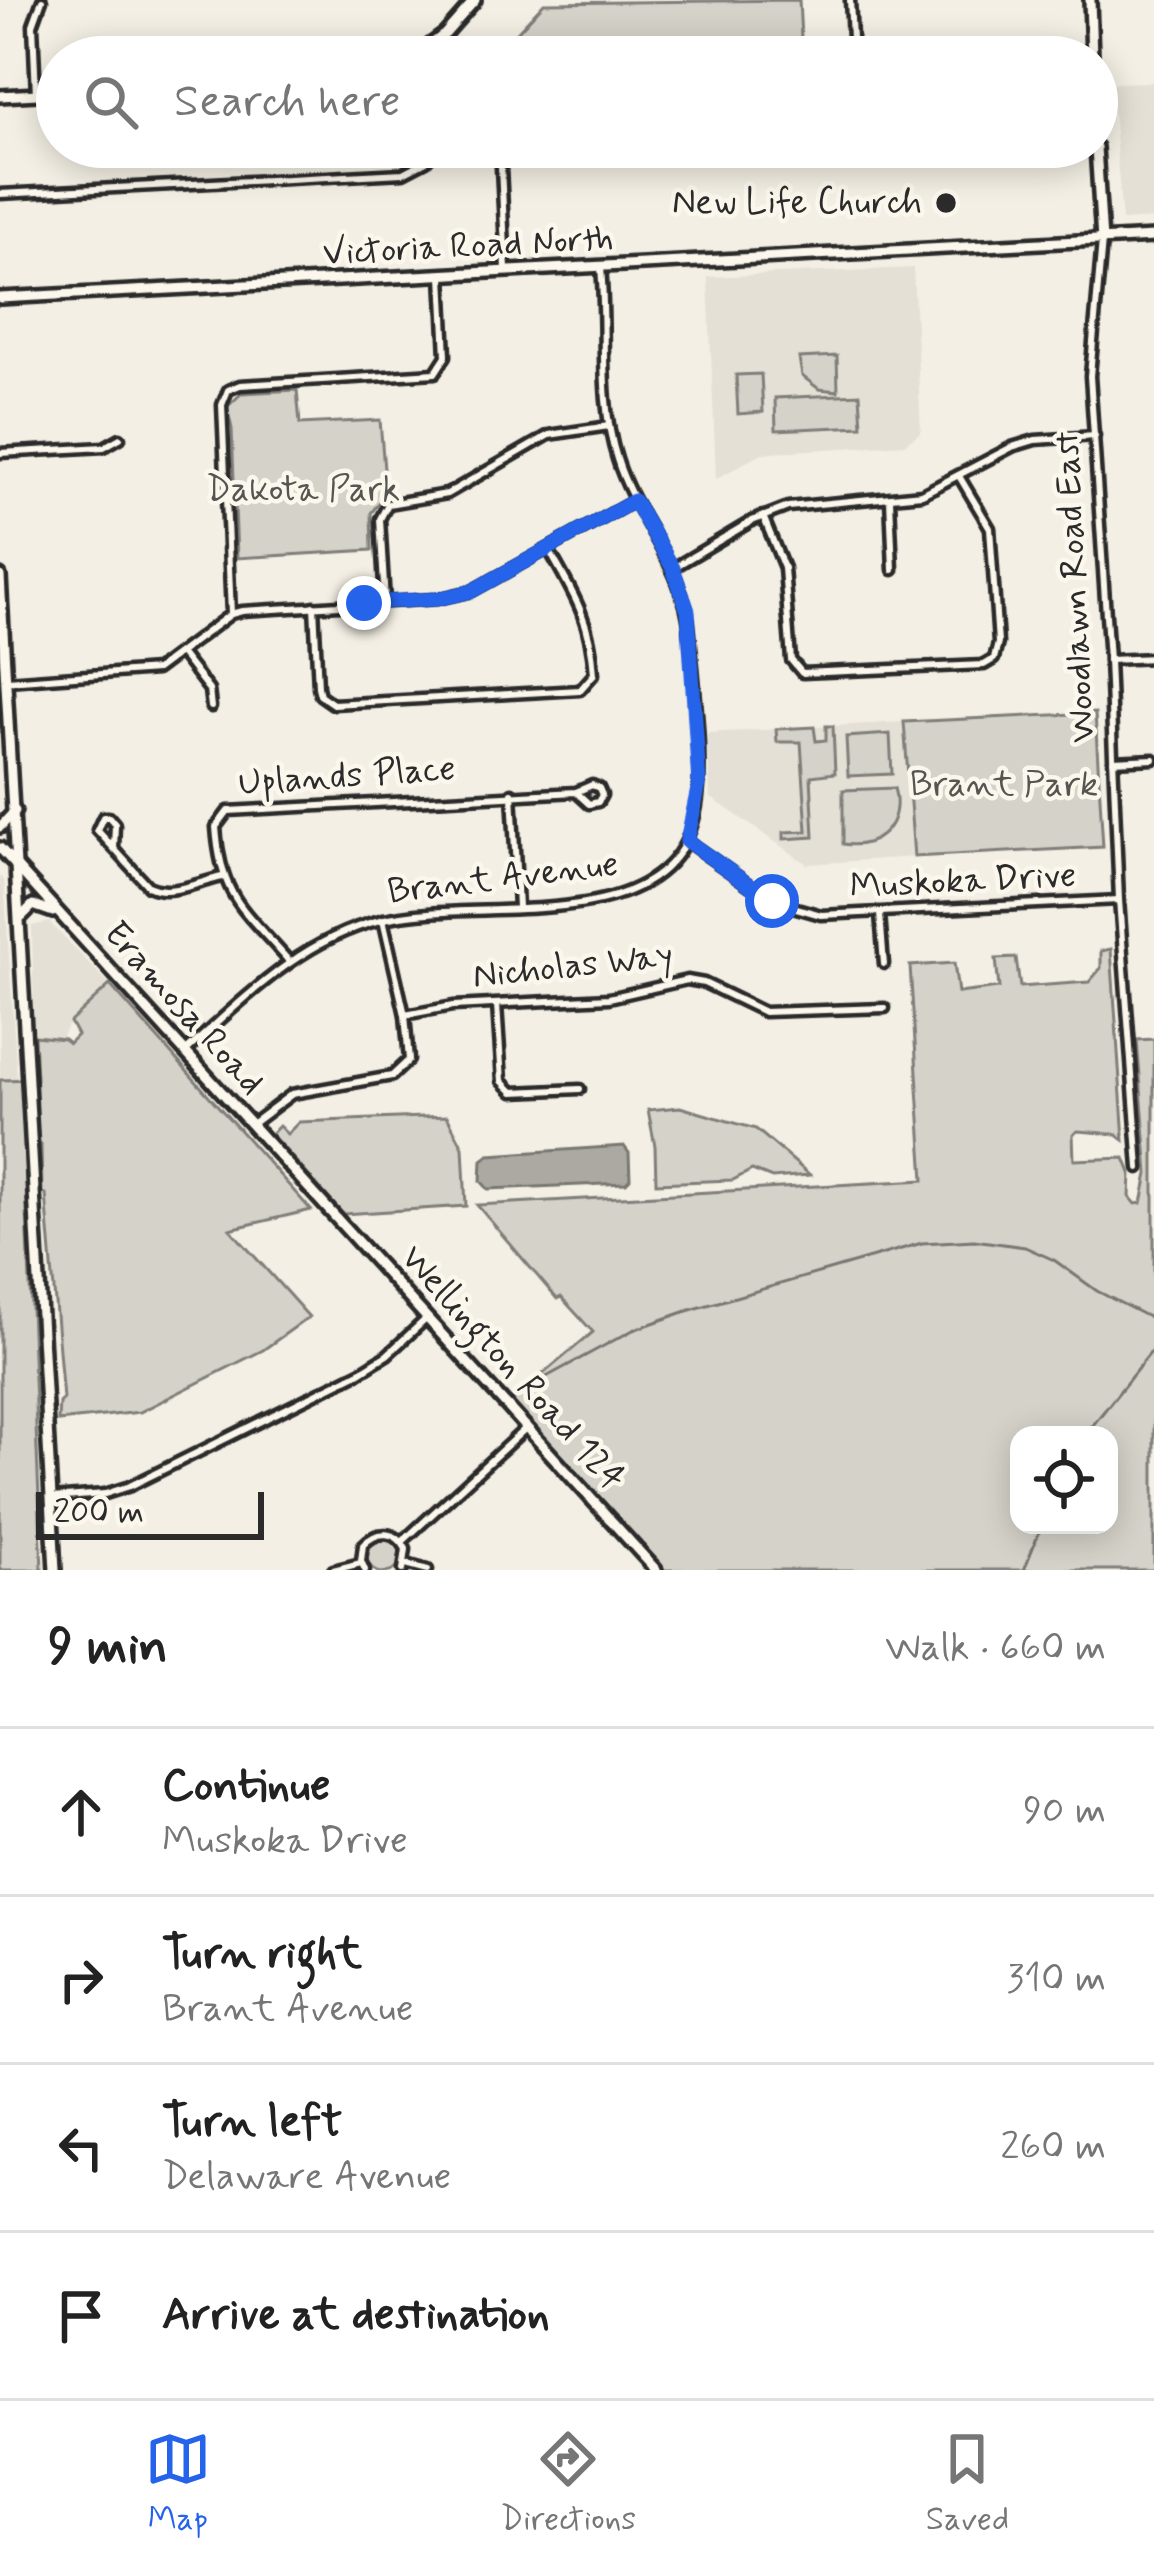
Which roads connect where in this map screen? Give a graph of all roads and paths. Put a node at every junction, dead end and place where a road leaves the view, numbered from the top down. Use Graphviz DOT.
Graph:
graph roads {
  1 [pos="42,0"];
  2 [pos="475,0"];
  3 [pos="850,0"];
  4 [pos="1090,0"];
  5 [pos="439,36"];
  6 [pos="852,36"];
  7 [pos="1091,36"];
  8 [pos="36,94"];
  9 [pos="0,96"];
  10 [pos="411,168"];
  11 [pos="502,168"];
  12 [pos="1097,168"];
  13 [pos="0,194"];
  14 [pos="1154,237"];
  15 [pos="1102,241"];
  16 [pos="601,267"];
  17 [pos="506,272"];
  18 [pos="442,276"];
  19 [pos="0,298"];
  20 [pos="610,426"];
  21 [pos="1095,436"];
  22 [pos="120,438"];
  23 [pos="0,453"];
  24 [pos="958,476"];
  25 [pos="890,499"];
  26 [pos="634,501"];
  27 [pos="763,516"];
  28 [pos="549,551"];
  29 [pos="673,568"];
  30 [pos="893,570"];
  31 [pos="0,576"];
  32 [pos="385,602"];
  33 [pos="314,606"];
  34 [pos="231,614"];
  35 [pos="181,654"];
  36 [pos="1154,658"];
  37 [pos="1109,660"];
  38 [pos="7,681"];
  39 [pos="211,706"];
  40 [pos="1154,759"];
  41 [pos="1113,761"];
  42 [pos="576,792"];
  43 [pos="512,793"];
  44 [pos="15,811"];
  45 [pos="0,827"];
  46 [pos="687,841"];
  47 [pos="0,848"];
  48 [pos="114,849"];
  49 [pos="19,868"];
  50 [pos="222,877"];
  51 [pos="1119,899"];
  52 [pos="518,907"];
  53 [pos="880,914"];
  54 [pos="21,917"];
  55 [pos="63,918"];
  56 [pos="383,919"];
  57 [pos="289,961"];
  58 [pos="884,964"];
  59 [pos="497,1004"];
  60 [pos="885,1009"];
  61 [pos="405,1015"];
  62 [pos="186,1052"];
  63 [pos="580,1089"];
  64 [pos="252,1124"];
  65 [pos="1139,1168"];
  66 [pos="326,1206"];
  67 [pos="428,1318"];
  68 [pos="527,1427"];
  69 [pos="51,1498"];
  70 [pos="402,1542"];
  71 [pos="363,1566"];
  72 [pos="404,1567"];
  73 [pos="55,1570"];
  74 [pos="333,1570"];
  75 [pos="428,1570"];
  76 [pos="656,1570"];
  1 -- 8 [label="street"];
  2 -- 5 [label="main road"];
  3 -- 6 [label="street"];
  4 -- 7 [label="main road"];
  8 -- 9 [label="main road"];
  10 -- 13 [label="street"];
  11 -- 17 [label="street"];
  12 -- 15 [label="main road, Woodlawn Road East"];
  14 -- 15 [label="main road, Victoria Road North"];
  15 -- 16 [label="main road, Victoria Road North"];
  15 -- 21 [label="street, Woodlawn Road East"];
  16 -- 17 [label="main road, Victoria Road North"];
  16 -- 20 [label="street"];
  17 -- 18 [label="main road, Victoria Road North"];
  18 -- 19 [label="main road, Victoria Road North"];
  18 -- 34 [label="street"];
  20 -- 26 [label="street"];
  20 -- 32 [label="street"];
  21 -- 24 [label="street"];
  21 -- 37 [label="street, Woodlawn Road East"];
  22 -- 23 [label="street"];
  24 -- 25 [label="street"];
  24 -- 27 [label="street"];
  25 -- 27 [label="street"];
  25 -- 30 [label="street"];
  26 -- 28 [label="street"];
  26 -- 29 [label="street"];
  27 -- 29 [label="street"];
  28 -- 32 [label="street"];
  28 -- 33 [label="street"];
  29 -- 46 [label="street"];
  31 -- 38 [label="main road"];
  32 -- 33 [label="street"];
  33 -- 34 [label="street"];
  34 -- 35 [label="street"];
  35 -- 38 [label="street"];
  35 -- 39 [label="street"];
  36 -- 37 [label="street"];
  37 -- 41 [label="street, Woodlawn Road East"];
  38 -- 44 [label="main road"];
  40 -- 41 [label="street"];
  41 -- 51 [label="street, Woodlawn Road East"];
  42 -- 43 [label="street, Uplands Place"];
  43 -- 50 [label="street, Uplands Place"];
  43 -- 52 [label="street"];
  44 -- 45 [label="main road"];
  44 -- 49 [label="main road"];
  46 -- 52 [label="street, Brant Avenue"];
  46 -- 53 [label="street, Muskoka Drive"];
  47 -- 49 [label="main road, Eramosa Road"];
  48 -- 48 [label="street"];
  48 -- 50 [label="street"];
  49 -- 54 [label="main road"];
  49 -- 55 [label="main road, Eramosa Road"];
  50 -- 57 [label="street"];
  51 -- 53 [label="street, Muskoka Drive"];
  51 -- 65 [label="street, Woodlawn Road East"];
  52 -- 56 [label="street, Brant Avenue"];
  53 -- 58 [label="street"];
  54 -- 55 [label="main road"];
  54 -- 69 [label="main road"];
  55 -- 62 [label="main road, Eramosa Road"];
  56 -- 57 [label="street, Brant Avenue"];
  56 -- 61 [label="street"];
  57 -- 62 [label="street, Brant Avenue"];
  59 -- 60 [label="street, Nicholas Way"];
  59 -- 61 [label="street, Nicholas Way"];
  59 -- 63 [label="street"];
  61 -- 64 [label="street"];
  62 -- 64 [label="main road, Eramosa Road"];
  64 -- 66 [label="main road, Eramosa Road"];
  66 -- 67 [label="main road, Wellington Road 124"];
  67 -- 68 [label="main road, Wellington Road 124"];
  67 -- 69 [label="street"];
  68 -- 70 [label="street"];
  68 -- 76 [label="main road, Wellington Road 124"];
  69 -- 73 [label="main road"];
  70 -- 71 [label="street"];
  70 -- 72 [label="street"];
  71 -- 74 [label="street"];
  72 -- 75 [label="street"];
}
